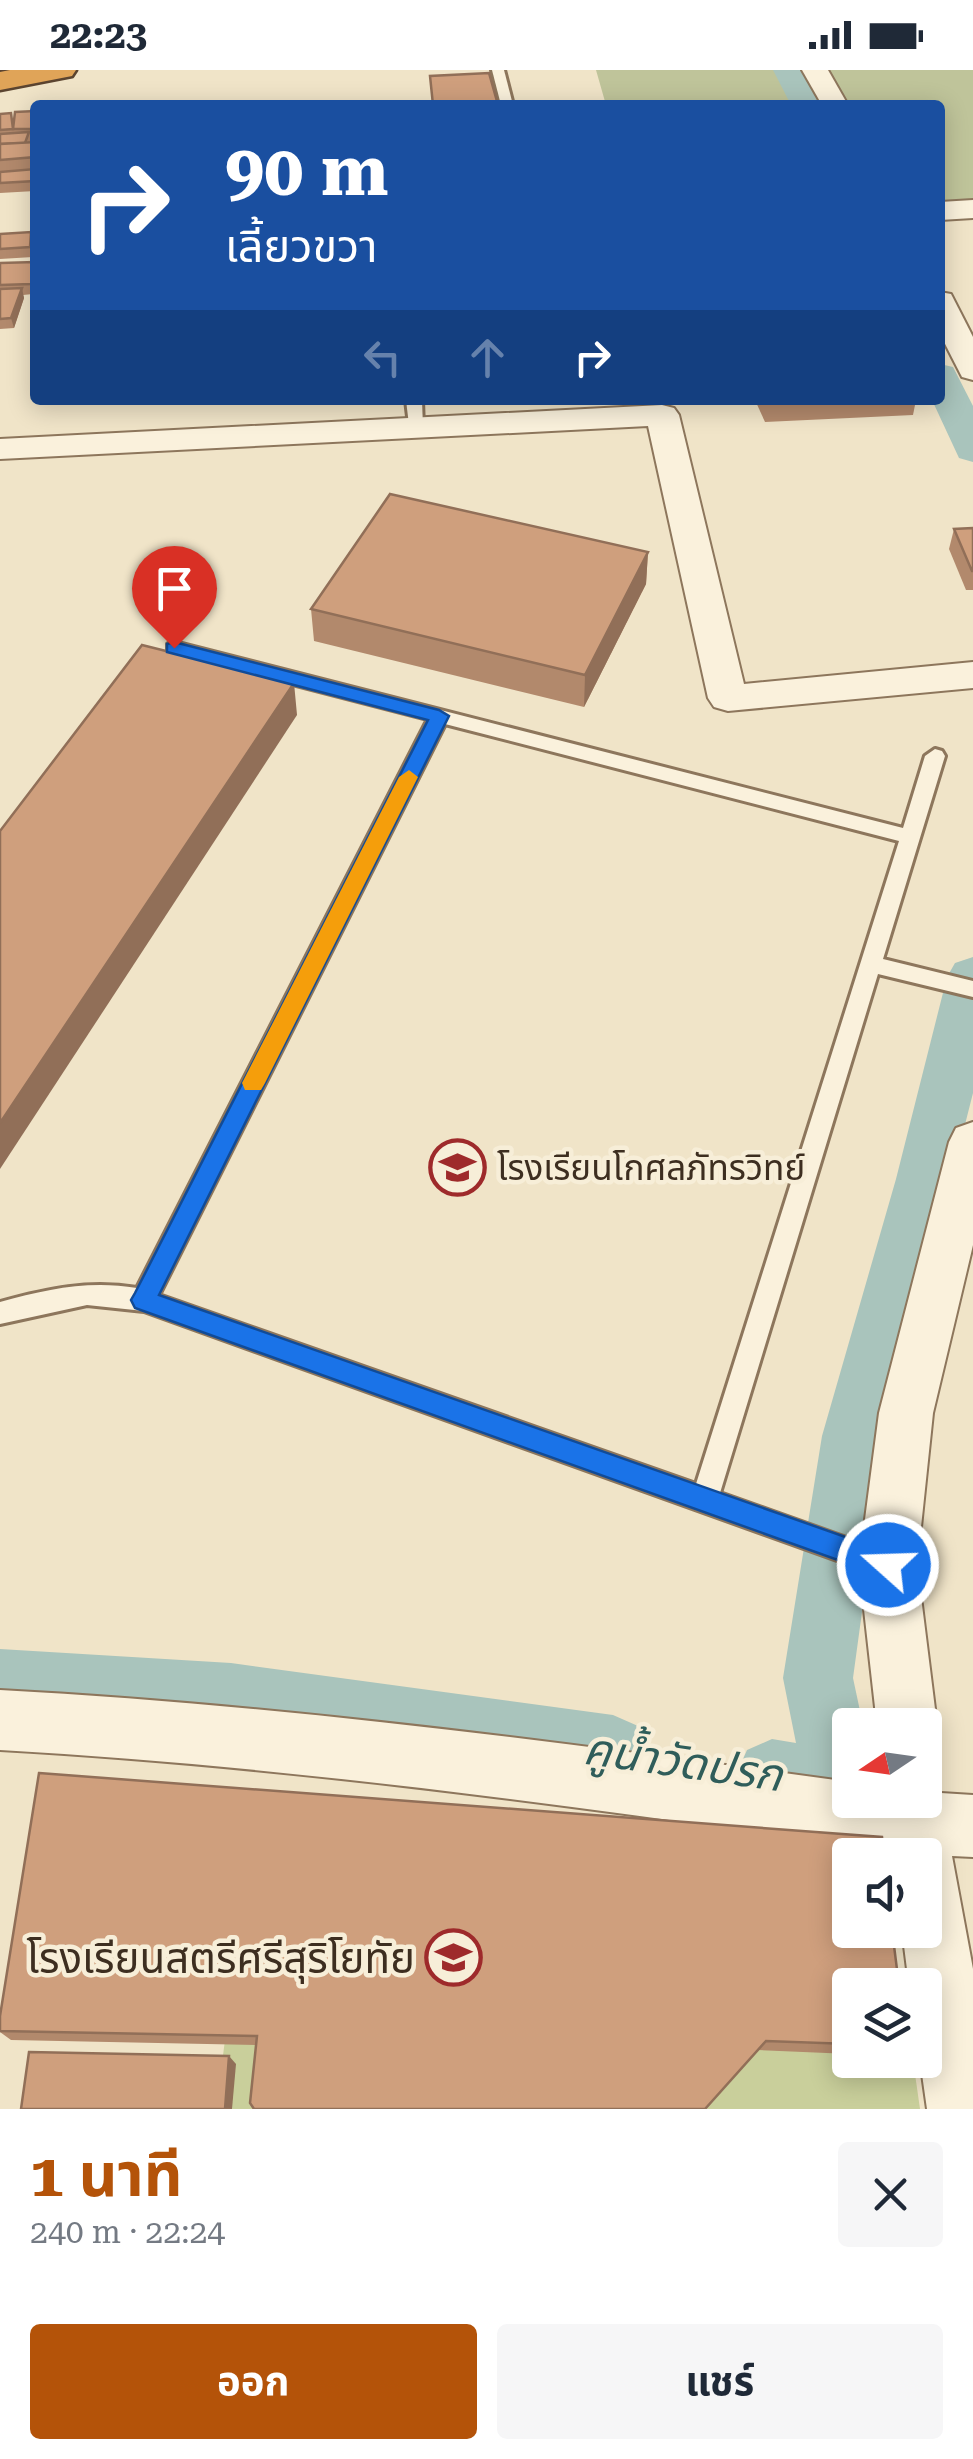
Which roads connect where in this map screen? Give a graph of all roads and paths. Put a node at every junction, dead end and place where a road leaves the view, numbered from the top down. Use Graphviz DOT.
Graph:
graph roads {
  1 [pos="62,70"];
  2 [pos="498,70"];
  3 [pos="815,70"];
  4 [pos="0,81"];
  5 [pos="506,100"];
  6 [pos="831,100"];
  7 [pos="973,209"];
  8 [pos="945,211"];
  9 [pos="945,311"];
  10 [pos="973,370"];
  11 [pos="415,413"];
  12 [pos="0,449"];
  13 [pos="174,648"];
  14 [pos="973,674"];
  15 [pos="439,716"];
  16 [pos="935,756"];
  17 [pos="911,837"];
  18 [pos="872,964"];
  19 [pos="962,986"];
  20 [pos="973,1142"];
  21 [pos="144,1300"];
  22 [pos="0,1313"];
  23 [pos="704,1500"];
  24 [pos="877,1561"];
  25 [pos="904,1708"];
  26 [pos="0,1720"];
  27 [pos="931,1835"];
  28 [pos="963,2076"];
  1 -- 4 [label="highway"];
  2 -- 5 [label="lane"];
  3 -- 6 [label="street"];
  7 -- 8 [label="street"];
  9 -- 10 [label="street"];
  11 -- 12 [label="street"];
  11 -- 14 [label="street"];
  13 -- 15 [label="lane"];
  15 -- 17 [label="lane"];
  15 -- 21 [label="lane"];
  16 -- 17 [label="lane"];
  17 -- 18 [label="lane"];
  18 -- 19 [label="lane"];
  18 -- 23 [label="lane"];
  20 -- 24 [label="street"];
  21 -- 22 [label="lane"];
  21 -- 23 [label="lane"];
  23 -- 24 [label="lane"];
  24 -- 25 [label="street"];
  26 -- 27 [label="street"];
  27 -- 28 [label="street"];
}
